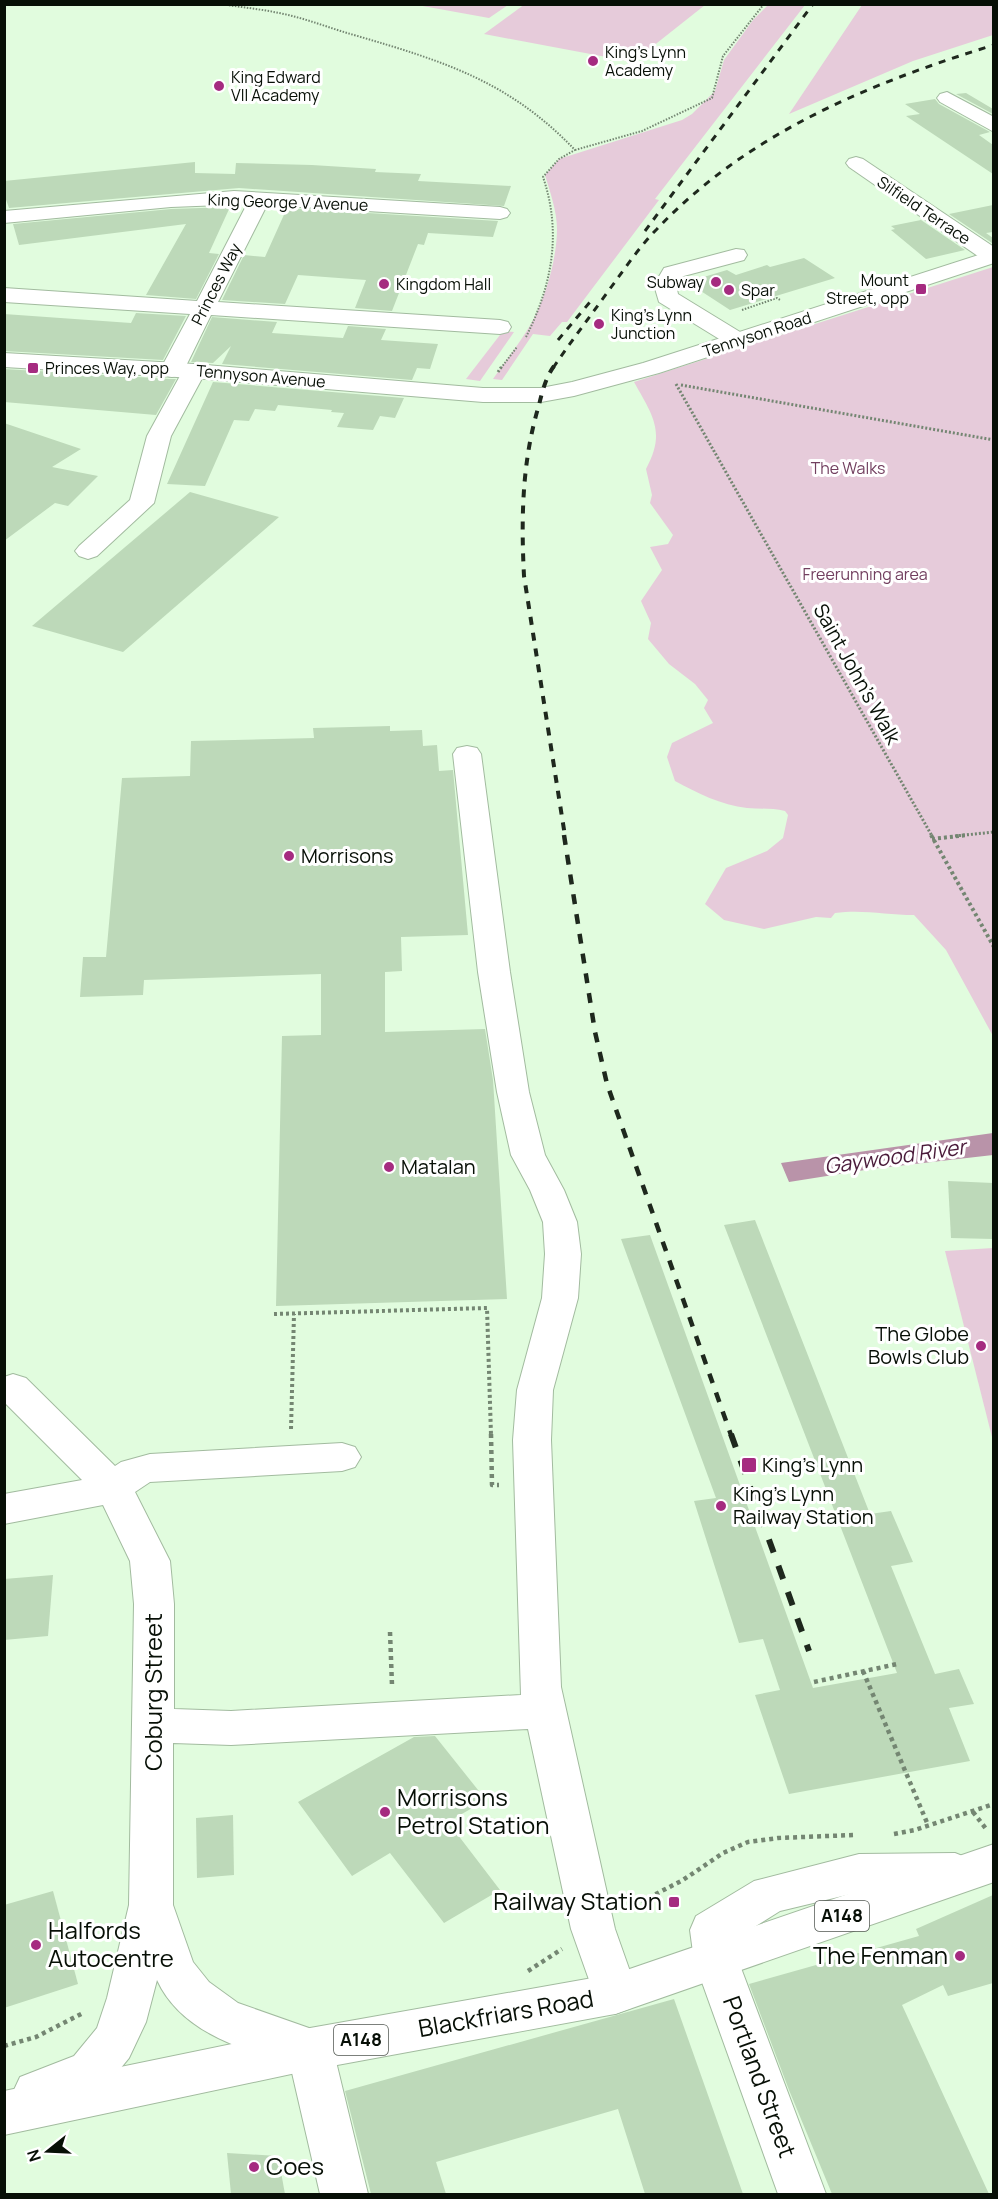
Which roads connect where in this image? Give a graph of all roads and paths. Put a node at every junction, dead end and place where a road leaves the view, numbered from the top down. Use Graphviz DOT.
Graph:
graph roads {
  1 [pos="220,4"];
  2 [pos="764,4"];
  3 [pos="947,98"];
  4 [pos="993,126"];
  5 [pos="575,150"];
  6 [pos="856,163"];
  7 [pos="260,199"];
  8 [pos="500,213"];
  9 [pos="4,217"];
  10 [pos="736,255"];
  11 [pos="993,256"];
  12 [pos="4,295"];
  13 [pos="204,308"];
  14 [pos="500,327"];
  15 [pos="737,340"];
  16 [pos="4,360"];
  17 [pos="183,370"];
  18 [pos="492,378"];
  19 [pos="517,396"];
  20 [pos="993,440"];
  21 [pos="104,546"];
  22 [pos="467,754"];
  23 [pos="993,832"];
  24 [pos="932,839"];
  25 [pos="993,948"];
  26 [pos="294,1313"];
  27 [pos="274,1314"];
  28 [pos="13,1388"];
  29 [pos="342,1457"];
  30 [pos="291,1460"];
  31 [pos="533,1484"];
  32 [pos="114,1488"];
  33 [pos="4,1509"];
  34 [pos="390,1632"];
  35 [pos="897,1664"];
  36 [pos="863,1671"];
  37 [pos="814,1682"];
  38 [pos="403,1684"];
  39 [pos="544,1711"];
  40 [pos="154,1725"];
  41 [pos="993,1804"];
  42 [pos="928,1825"];
  43 [pos="993,1838"];
  44 [pos="980,1867"];
  45 [pos="151,1905"];
  46 [pos="593,1929"];
  47 [pos="716,1960"];
  48 [pos="521,1975"];
  49 [pos="615,1994"];
  50 [pos="310,2049"];
  51 [pos="4,2106"];
  52 [pos="4,2113"];
  53 [pos="344,2194"];
  54 [pos="802,2194"];
  1 -- 5 [label="path"];
  2 -- 5 [label="path"];
  3 -- 4 [label="street"];
  5 -- 18 [label="path"];
  6 -- 11 [label="street, Silfield Terrace"];
  7 -- 8 [label="street, King George V Avenue"];
  7 -- 9 [label="street, King George V Avenue"];
  7 -- 13 [label="street, Princes Way"];
  10 -- 15 [label="street"];
  11 -- 15 [label="street, Tennyson Road"];
  12 -- 13 [label="street"];
  13 -- 14 [label="street"];
  13 -- 17 [label="street, Princes Way"];
  15 -- 19 [label="street, Tennyson Road"];
  16 -- 17 [label="street, Tennyson Avenue"];
  17 -- 19 [label="street, Tennyson Avenue"];
  17 -- 21 [label="street, Princes Way"];
  20 -- 24 [label="path, Saint John's Walk"];
  22 -- 31 [label="street"];
  23 -- 24 [label="path"];
  24 -- 25 [label="path, Saint John's Walk"];
  26 -- 27 [label="path"];
  26 -- 30 [label="path"];
  26 -- 31 [label="path"];
  28 -- 32 [label="street, Coburg Street"];
  29 -- 30 [label="street"];
  30 -- 32 [label="street"];
  31 -- 39 [label="street"];
  32 -- 33 [label="street"];
  32 -- 40 [label="street, Coburg Street"];
  34 -- 38 [label="path"];
  35 -- 36 [label="path"];
  36 -- 37 [label="path"];
  36 -- 42 [label="path"];
  39 -- 40 [label="street"];
  39 -- 46 [label="street"];
  40 -- 45 [label="street, Coburg Street"];
  41 -- 43 [label="path"];
  44 -- 47 [label="street, Blackfriars Road / A148"];
  45 -- 50 [label="street, Coburg Street"];
  45 -- 51 [label="street, Coburg Street"];
  46 -- 48 [label="path"];
  46 -- 49 [label="street"];
  47 -- 49 [label="street, Blackfriars Road / A148"];
  47 -- 54 [label="street, Portland Street"];
  49 -- 50 [label="street, Blackfriars Road / A148"];
  50 -- 52 [label="street, Blackfriars Road / A148"];
  50 -- 53 [label="street"];
}
